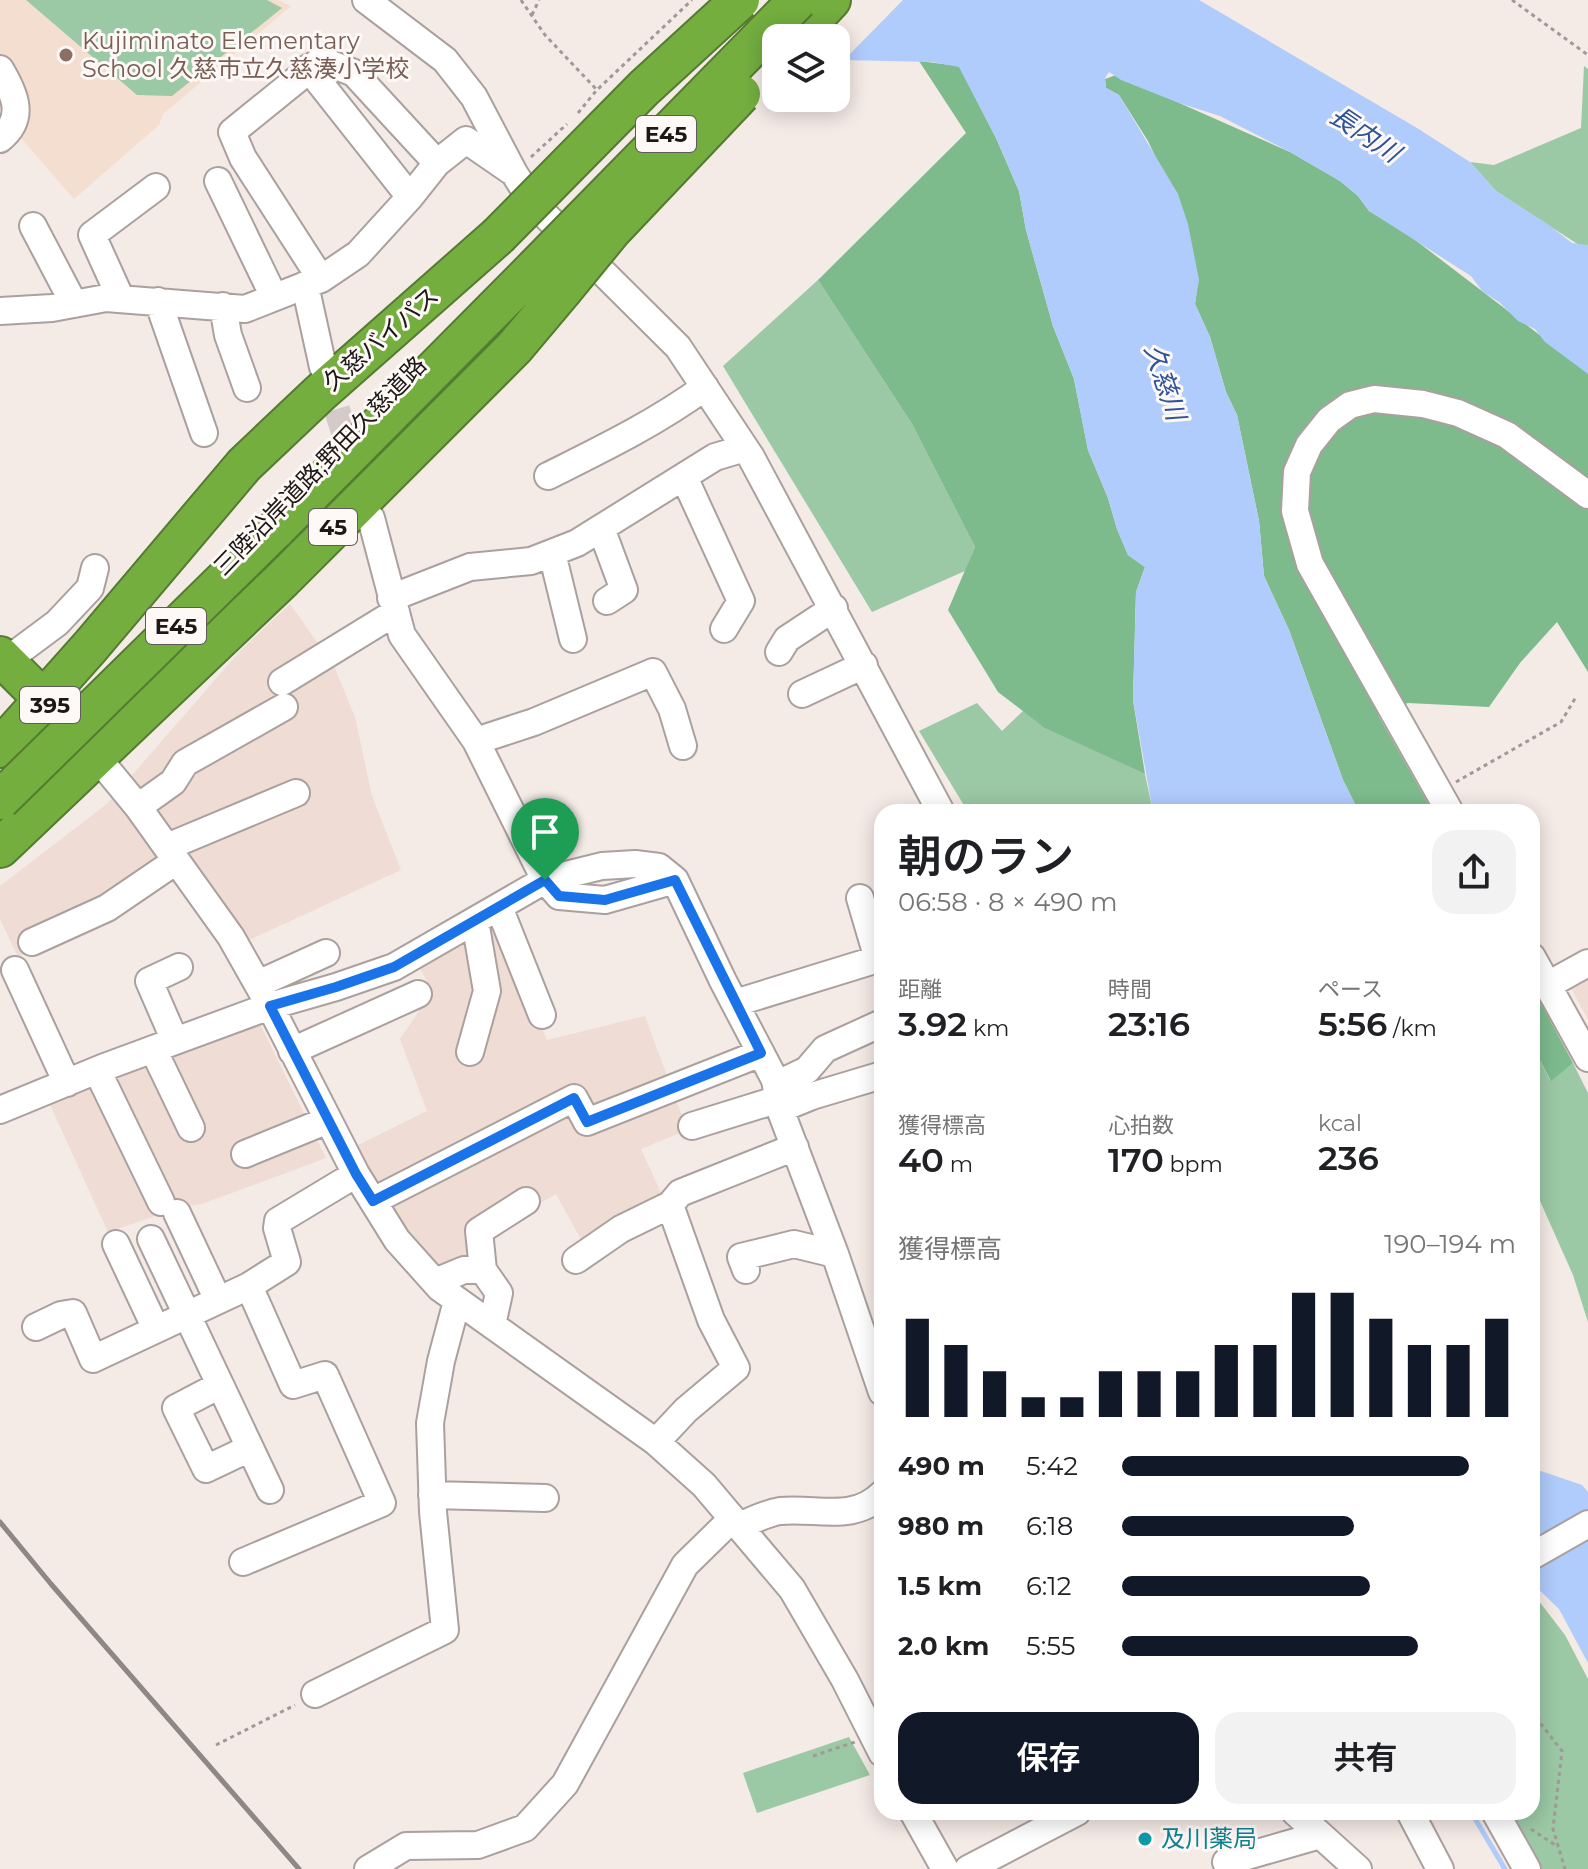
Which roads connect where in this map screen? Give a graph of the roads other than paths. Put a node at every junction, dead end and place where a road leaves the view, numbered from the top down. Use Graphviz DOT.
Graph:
graph roads {
  1 [pos="366,0"];
  2 [pos="740,0"];
  3 [pos="773,0"];
  4 [pos="799,0"];
  5 [pos="831,0"];
  6 [pos="808,24"];
  7 [pos="308,68"];
  8 [pos="0,69"];
  9 [pos="762,73"];
  10 [pos="0,139"];
  11 [pos="437,163"];
  12 [pos="514,173"];
  13 [pos="218,181"];
  14 [pos="156,187"];
  15 [pos="410,197"];
  16 [pos="33,226"];
  17 [pos="612,230"];
  18 [pos="526,261"];
  19 [pos="313,282"];
  20 [pos="274,297"];
  21 [pos="121,299"];
  22 [pos="158,301"];
  23 [pos="74,304"];
  24 [pos="223,306"];
  25 [pos="0,311"];
  26 [pos="323,367"];
  27 [pos="705,387"];
  28 [pos="247,388"];
  29 [pos="204,433"];
  30 [pos="745,448"];
  31 [pos="548,476"];
  32 [pos="684,477"];
  33 [pos="1588,495"];
  34 [pos="371,518"];
  35 [pos="601,528"];
  36 [pos="552,553"];
  37 [pos="95,568"];
  38 [pos="607,601"];
  39 [pos="394,605"];
  40 [pos="834,608"];
  41 [pos="724,629"];
  42 [pos="573,639"];
  43 [pos="779,652"];
  44 [pos="4,661"];
  45 [pos="864,665"];
  46 [pos="802,694"];
  47 [pos="44,699"];
  48 [pos="476,741"];
  49 [pos="683,746"];
  50 [pos="0,748"];
  51 [pos="96,756"];
  52 [pos="296,793"];
  53 [pos="0,800"];
  54 [pos="1444,802"];
  55 [pos="937,804"];
  56 [pos="138,807"];
  57 [pos="0,848"];
  58 [pos="171,854"];
  59 [pos="545,880"];
  60 [pos="860,898"];
  61 [pos="499,907"];
  62 [pos="475,921"];
  63 [pos="32,942"];
  64 [pos="874,945"];
  65 [pos="326,953"];
  66 [pos="874,960"];
  67 [pos="1588,963"];
  68 [pos="179,967"];
  69 [pos="15,970"];
  70 [pos="1540,971"];
  71 [pos="1548,985"];
  72 [pos="418,994"];
  73 [pos="264,995"];
  74 [pos="735,1003"];
  75 [pos="542,1015"];
  76 [pos="874,1027"];
  77 [pos="164,1045"];
  78 [pos="292,1051"];
  79 [pos="470,1052"];
  80 [pos="761,1053"];
  81 [pos="1588,1058"];
  82 [pos="97,1070"];
  83 [pos="874,1077"];
  84 [pos="67,1083"];
  85 [pos="778,1098"];
  86 [pos="0,1110"];
  87 [pos="328,1120"];
  88 [pos="692,1126"];
  89 [pos="191,1128"];
  90 [pos="795,1147"];
  91 [pos="245,1154"];
  92 [pos="356,1174"];
  93 [pos="373,1201"];
  94 [pos="526,1201"];
  95 [pos="670,1205"];
  96 [pos="151,1239"];
  97 [pos="116,1244"];
  98 [pos="835,1254"];
  99 [pos="576,1260"];
  100 [pos="483,1270"];
  101 [pos="746,1270"];
  102 [pos="435,1282"];
  103 [pos="249,1286"];
  104 [pos="218,1300"];
  105 [pos="457,1301"];
  106 [pos="186,1315"];
  107 [pos="492,1325"];
  108 [pos="36,1327"];
  109 [pos="156,1329"];
  110 [pos="874,1369"];
  111 [pos="220,1385"];
  112 [pos="656,1442"];
  113 [pos="250,1448"];
  114 [pos="270,1490"];
  115 [pos="432,1495"];
  116 [pos="545,1498"];
  117 [pos="874,1500"];
  118 [pos="850,1511"];
  119 [pos="874,1521"];
  120 [pos="735,1523"];
  121 [pos="1588,1524"];
  122 [pos="1540,1551"];
  123 [pos="243,1562"];
  124 [pos="315,1694"];
  125 [pos="874,1737"];
  126 [pos="917,1820"];
  127 [pos="1062,1820"];
  128 [pos="1304,1820"];
  129 [pos="1414,1820"];
  130 [pos="1499,1820"];
  131 [pos="1320,1835"];
  132 [pos="1226,1862"];
  133 [pos="368,1869"];
  134 [pos="945,1869"];
  135 [pos="968,1869"];
  136 [pos="1358,1869"];
  137 [pos="1440,1869"];
  138 [pos="1527,1869"];
  1 -- 12 [label="street"];
  2 -- 18 [label="highway, 久慈バイパス / 45, bridge"];
  3 -- 18 [label="highway, 三陸沿岸道路;野田久慈道路 / E45"];
  4 -- 17 [label="highway, bridge"];
  4 -- 18 [label="highway, 三陸沿岸道路;野田久慈道路 / E45, bridge"];
  5 -- 6 [label="highway"];
  7 -- 11 [label="street"];
  7 -- 15 [label="street"];
  7 -- 19 [label="street"];
  8 -- 10 [label="street"];
  9 -- 17 [label="highway, 久慈バイパス / 45, bridge"];
  11 -- 12 [label="street"];
  11 -- 15 [label="street"];
  12 -- 27 [label="street"];
  13 -- 20 [label="street"];
  14 -- 21 [label="street"];
  15 -- 19 [label="street"];
  16 -- 23 [label="street"];
  17 -- 18 [label="highway, 久慈バイパス / 45, bridge"];
  18 -- 47 [label="highway, 久慈バイパス / 45"];
  18 -- 51 [label="highway, 久慈バイパス / 45"];
  18 -- 53 [label="highway, 三陸沿岸道路;野田久慈道路 / E45, bridge"];
  19 -- 20 [label="street"];
  19 -- 26 [label="street"];
  20 -- 24 [label="street"];
  21 -- 22 [label="street"];
  21 -- 23 [label="street"];
  22 -- 24 [label="street"];
  22 -- 29 [label="street"];
  23 -- 25 [label="street"];
  24 -- 28 [label="street"];
  27 -- 30 [label="street"];
  27 -- 31 [label="street"];
  30 -- 32 [label="street"];
  30 -- 40 [label="street"];
  32 -- 35 [label="street"];
  32 -- 41 [label="street"];
  33 -- 54 [label="street"];
  34 -- 39 [label="street"];
  35 -- 36 [label="street"];
  35 -- 38 [label="street"];
  36 -- 39 [label="street"];
  36 -- 42 [label="street"];
  37 -- 44 [label="street"];
  39 -- 48 [label="street"];
  39 -- 56 [label="street"];
  40 -- 43 [label="street"];
  40 -- 45 [label="street"];
  44 -- 47 [label="highway, 395"];
  45 -- 46 [label="street"];
  45 -- 55 [label="street"];
  47 -- 50 [label="highway, 久慈バイパス"];
  47 -- 51 [label="highway, 395"];
  48 -- 49 [label="street"];
  48 -- 59 [label="street"];
  51 -- 56 [label="street"];
  51 -- 57 [label="highway, 久慈バイパス"];
  52 -- 58 [label="street"];
  56 -- 58 [label="street"];
  58 -- 63 [label="street"];
  58 -- 73 [label="street"];
  59 -- 61 [label="street"];
  59 -- 74 [label="street"];
  60 -- 64 [label="street"];
  61 -- 62 [label="street"];
  61 -- 75 [label="street"];
  62 -- 73 [label="street"];
  62 -- 79 [label="street"];
  65 -- 73 [label="street"];
  66 -- 74 [label="street"];
  67 -- 71 [label="street"];
  68 -- 77 [label="street"];
  69 -- 84 [label="street"];
  70 -- 71 [label="street"];
  71 -- 81 [label="street"];
  72 -- 78 [label="street"];
  73 -- 77 [label="street"];
  73 -- 78 [label="street"];
  74 -- 80 [label="street"];
  76 -- 85 [label="street"];
  77 -- 82 [label="street"];
  77 -- 89 [label="street"];
  78 -- 87 [label="street"];
  80 -- 85 [label="street"];
  80 -- 93 [label="street"];
  82 -- 84 [label="street"];
  82 -- 104 [label="street"];
  83 -- 85 [label="street"];
  84 -- 86 [label="street"];
  85 -- 88 [label="street"];
  85 -- 90 [label="street"];
  87 -- 91 [label="street"];
  87 -- 92 [label="street"];
  90 -- 95 [label="street"];
  90 -- 98 [label="street"];
  92 -- 93 [label="street"];
  92 -- 103 [label="street"];
  93 -- 102 [label="street"];
  94 -- 100 [label="street"];
  95 -- 99 [label="street"];
  95 -- 112 [label="street"];
  96 -- 106 [label="street"];
  97 -- 109 [label="street"];
  98 -- 101 [label="street"];
  98 -- 110 [label="street"];
  100 -- 102 [label="street"];
  100 -- 107 [label="street"];
  102 -- 105 [label="street"];
  103 -- 104 [label="street"];
  103 -- 123 [label="street"];
  104 -- 106 [label="street"];
  105 -- 107 [label="street"];
  105 -- 115 [label="street"];
  106 -- 109 [label="street"];
  106 -- 111 [label="street"];
  107 -- 112 [label="street"];
  108 -- 109 [label="street"];
  111 -- 113 [label="street"];
  111 -- 113 [label="street"];
  112 -- 120 [label="street"];
  113 -- 114 [label="street"];
  115 -- 116 [label="street"];
  115 -- 124 [label="street"];
  117 -- 118 [label="street"];
  118 -- 119 [label="street"];
  118 -- 120 [label="street"];
  120 -- 125 [label="street"];
  120 -- 133 [label="street"];
  121 -- 122 [label="street"];
  126 -- 134 [label="street"];
  127 -- 135 [label="street"];
  128 -- 131 [label="street"];
  129 -- 137 [label="street"];
  130 -- 138 [label="street"];
  131 -- 132 [label="street"];
  131 -- 136 [label="street"];
}
